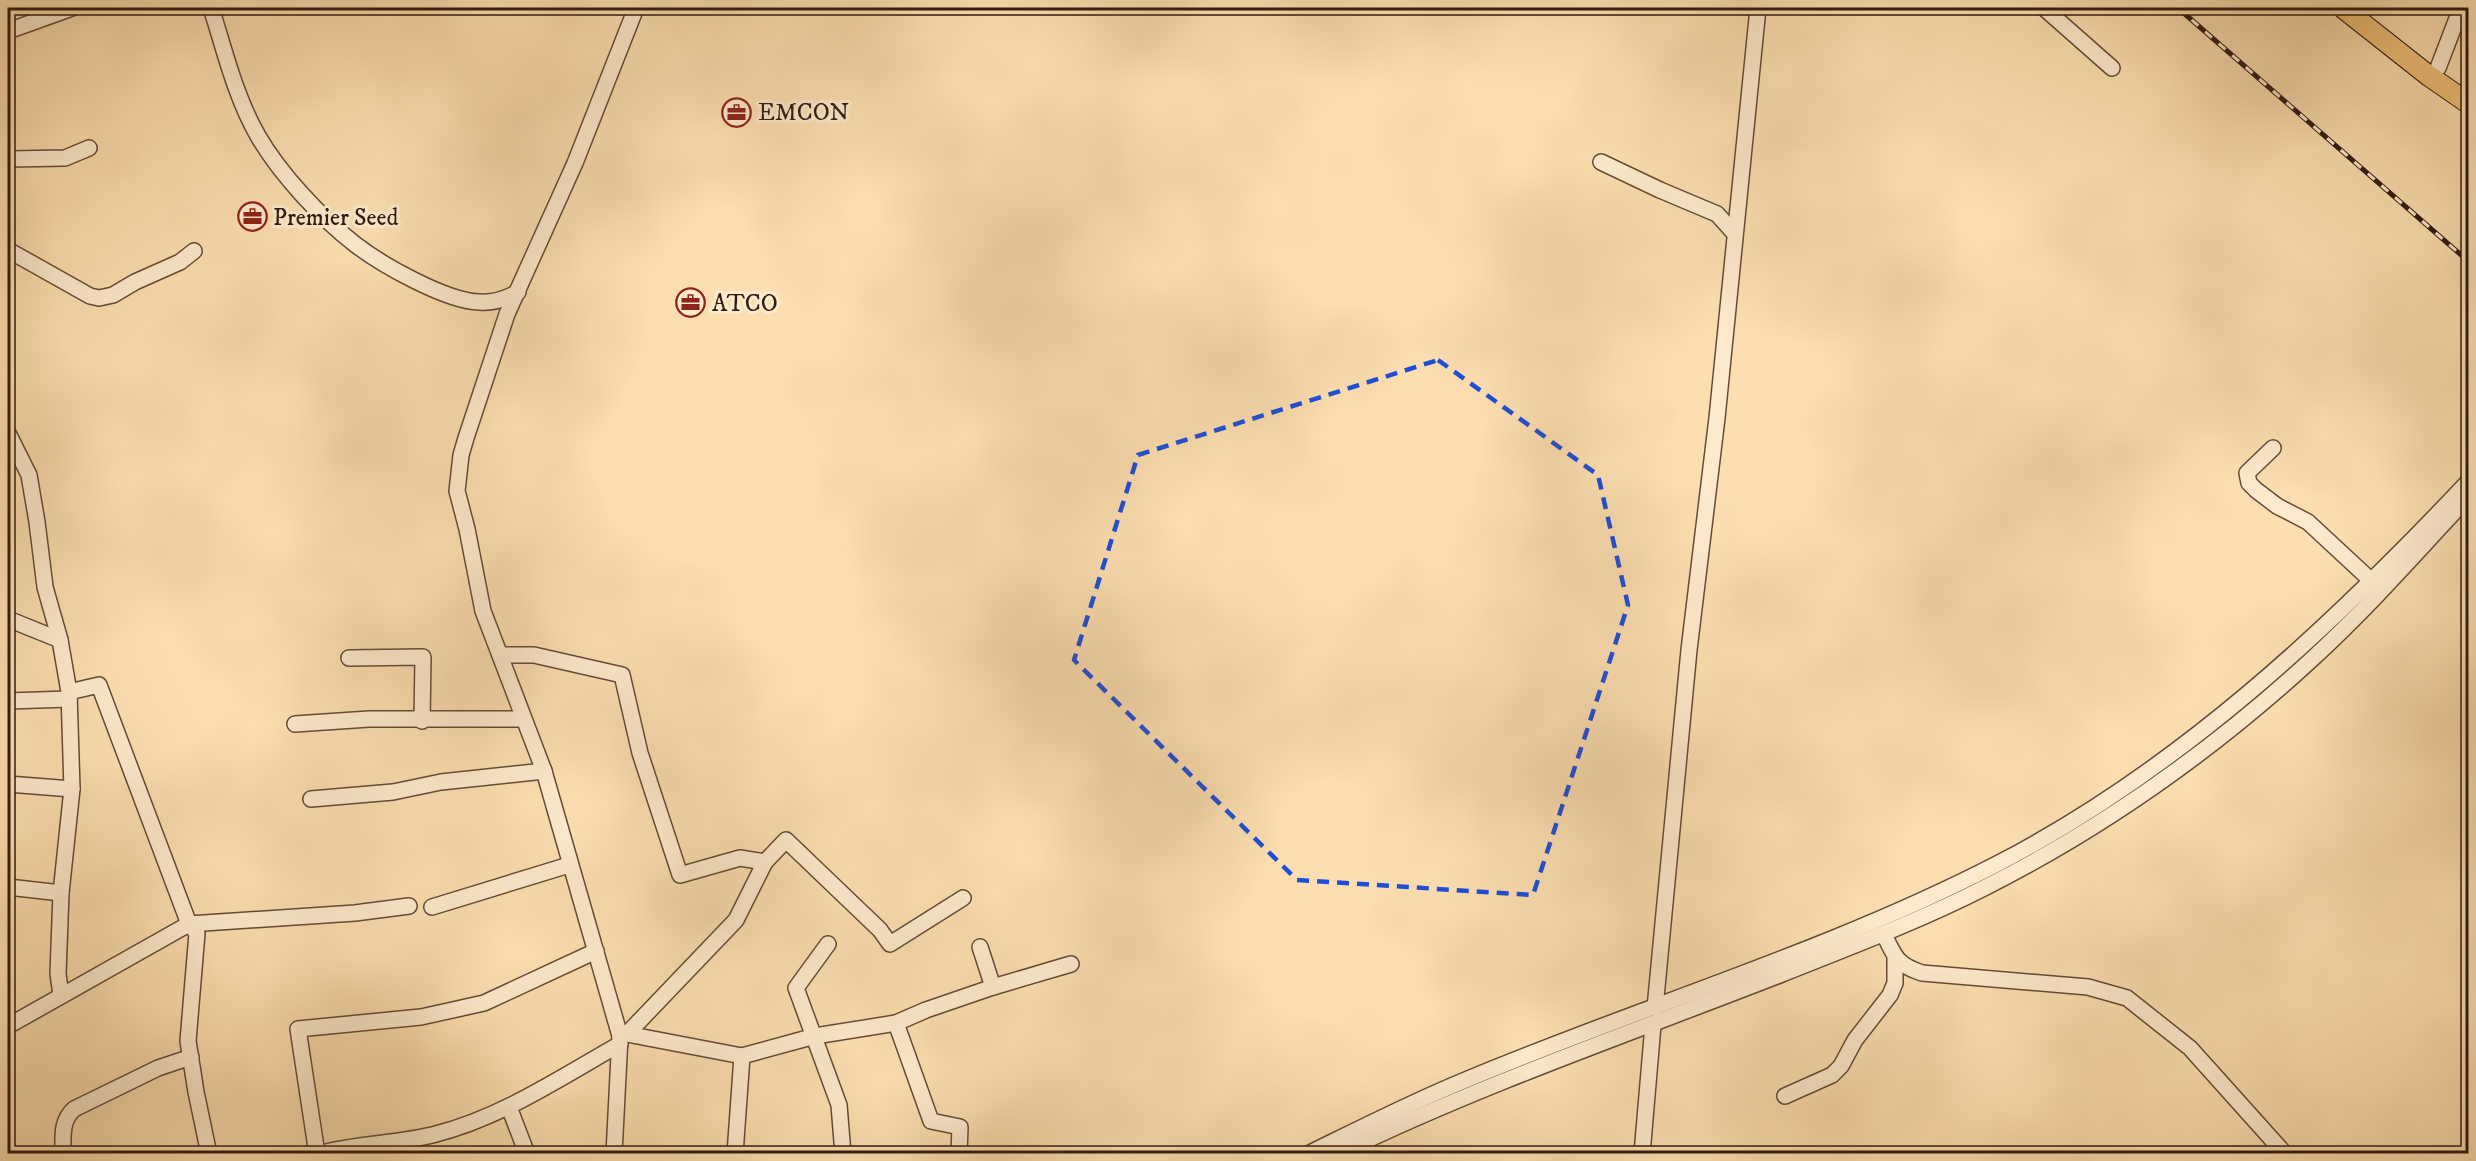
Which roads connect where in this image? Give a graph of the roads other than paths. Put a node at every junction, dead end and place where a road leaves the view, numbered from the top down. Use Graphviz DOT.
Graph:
graph roads {
  1 [pos="72,8"];
  2 [pos="211,8"];
  3 [pos="636,8"];
  4 [pos="1758,8"];
  5 [pos="2044,8"];
  6 [pos="2343,8"];
  7 [pos="2363,8"];
  8 [pos="2461,8"];
  9 [pos="8,31"];
  10 [pos="2112,68"];
  11 [pos="2438,68"];
  12 [pos="2469,89"];
  13 [pos="2469,103"];
  14 [pos="89,148"];
  15 [pos="8,159"];
  16 [pos="1600,162"];
  17 [pos="1739,199"];
  18 [pos="1717,214"];
  19 [pos="1735,234"];
  20 [pos="8,250"];
  21 [pos="194,251"];
  22 [pos="518,292"];
  23 [pos="8,433"];
  24 [pos="2273,448"];
  25 [pos="2469,482"];
  26 [pos="2469,497"];
  27 [pos="2377,586"];
  28 [pos="8,619"];
  29 [pos="60,640"];
  30 [pos="501,655"];
  31 [pos="349,658"];
  32 [pos="69,695"];
  33 [pos="8,701"];
  34 [pos="523,719"];
  35 [pos="422,721"];
  36 [pos="295,724"];
  37 [pos="544,771"];
  38 [pos="8,784"];
  39 [pos="72,789"];
  40 [pos="311,800"];
  41 [pos="765,862"];
  42 [pos="569,865"];
  43 [pos="8,888"];
  44 [pos="61,893"];
  45 [pos="963,898"];
  46 [pos="409,906"];
  47 [pos="432,907"];
  48 [pos="189,924"];
  49 [pos="1884,934"];
  50 [pos="828,944"];
  51 [pos="980,947"];
  52 [pos="1830,947"];
  53 [pos="596,951"];
  54 [pos="1895,958"];
  55 [pos="1071,964"];
  56 [pos="993,987"];
  57 [pos="61,995"];
  58 [pos="1655,1008"];
  59 [pos="896,1023"];
  60 [pos="1653,1025"];
  61 [pos="8,1026"];
  62 [pos="815,1036"];
  63 [pos="622,1038"];
  64 [pos="742,1056"];
  65 [pos="191,1057"];
  66 [pos="1785,1095"];
  67 [pos="509,1107"];
  68 [pos="323,1153"];
  69 [pos="63,1154"];
  70 [pos="209,1154"];
  71 [pos="527,1154"];
  72 [pos="614,1154"];
  73 [pos="735,1154"];
  74 [pos="843,1154"];
  75 [pos="959,1154"];
  76 [pos="1308,1154"];
  77 [pos="1338,1154"];
  78 [pos="1642,1154"];
  79 [pos="2284,1154"];
  1 -- 9 [label="street"];
  2 -- 22 [label="street"];
  3 -- 22 [label="street"];
  4 -- 17 [label="street"];
  5 -- 10 [label="street"];
  6 -- 13 [label="main road"];
  7 -- 11 [label="main road"];
  8 -- 11 [label="street"];
  11 -- 12 [label="main road"];
  14 -- 15 [label="street"];
  16 -- 18 [label="street"];
  17 -- 18 [label="street"];
  17 -- 19 [label="street"];
  18 -- 19 [label="street"];
  19 -- 58 [label="street"];
  20 -- 21 [label="street"];
  22 -- 30 [label="street"];
  23 -- 29 [label="street"];
  24 -- 27 [label="street"];
  25 -- 27 [label="street"];
  26 -- 27 [label="street"];
  27 -- 49 [label="street"];
  27 -- 52 [label="street"];
  28 -- 29 [label="street"];
  29 -- 32 [label="street"];
  30 -- 34 [label="street"];
  30 -- 41 [label="street"];
  31 -- 35 [label="street"];
  32 -- 33 [label="street"];
  32 -- 39 [label="street"];
  32 -- 48 [label="street"];
  34 -- 35 [label="street"];
  34 -- 37 [label="street"];
  35 -- 36 [label="street"];
  37 -- 40 [label="street"];
  37 -- 42 [label="street"];
  38 -- 39 [label="street"];
  39 -- 44 [label="street"];
  41 -- 45 [label="street"];
  41 -- 63 [label="street"];
  42 -- 47 [label="street"];
  42 -- 53 [label="street"];
  43 -- 44 [label="street"];
  44 -- 57 [label="street"];
  46 -- 48 [label="street"];
  48 -- 57 [label="street"];
  48 -- 65 [label="street"];
  49 -- 52 [label="street"];
  49 -- 54 [label="street"];
  50 -- 62 [label="street"];
  51 -- 56 [label="street"];
  52 -- 58 [label="street"];
  52 -- 60 [label="street"];
  53 -- 63 [label="street"];
  53 -- 68 [label="street"];
  54 -- 66 [label="street"];
  54 -- 79 [label="street"];
  55 -- 56 [label="street"];
  56 -- 59 [label="street"];
  57 -- 61 [label="street"];
  58 -- 76 [label="street"];
  59 -- 62 [label="street"];
  59 -- 75 [label="street"];
  60 -- 77 [label="street"];
  60 -- 78 [label="street"];
  62 -- 64 [label="street"];
  62 -- 74 [label="street"];
  63 -- 64 [label="street"];
  63 -- 67 [label="street"];
  63 -- 72 [label="street"];
  64 -- 73 [label="street"];
  65 -- 69 [label="street"];
  65 -- 70 [label="street"];
  67 -- 68 [label="street"];
  67 -- 71 [label="street"];
}
